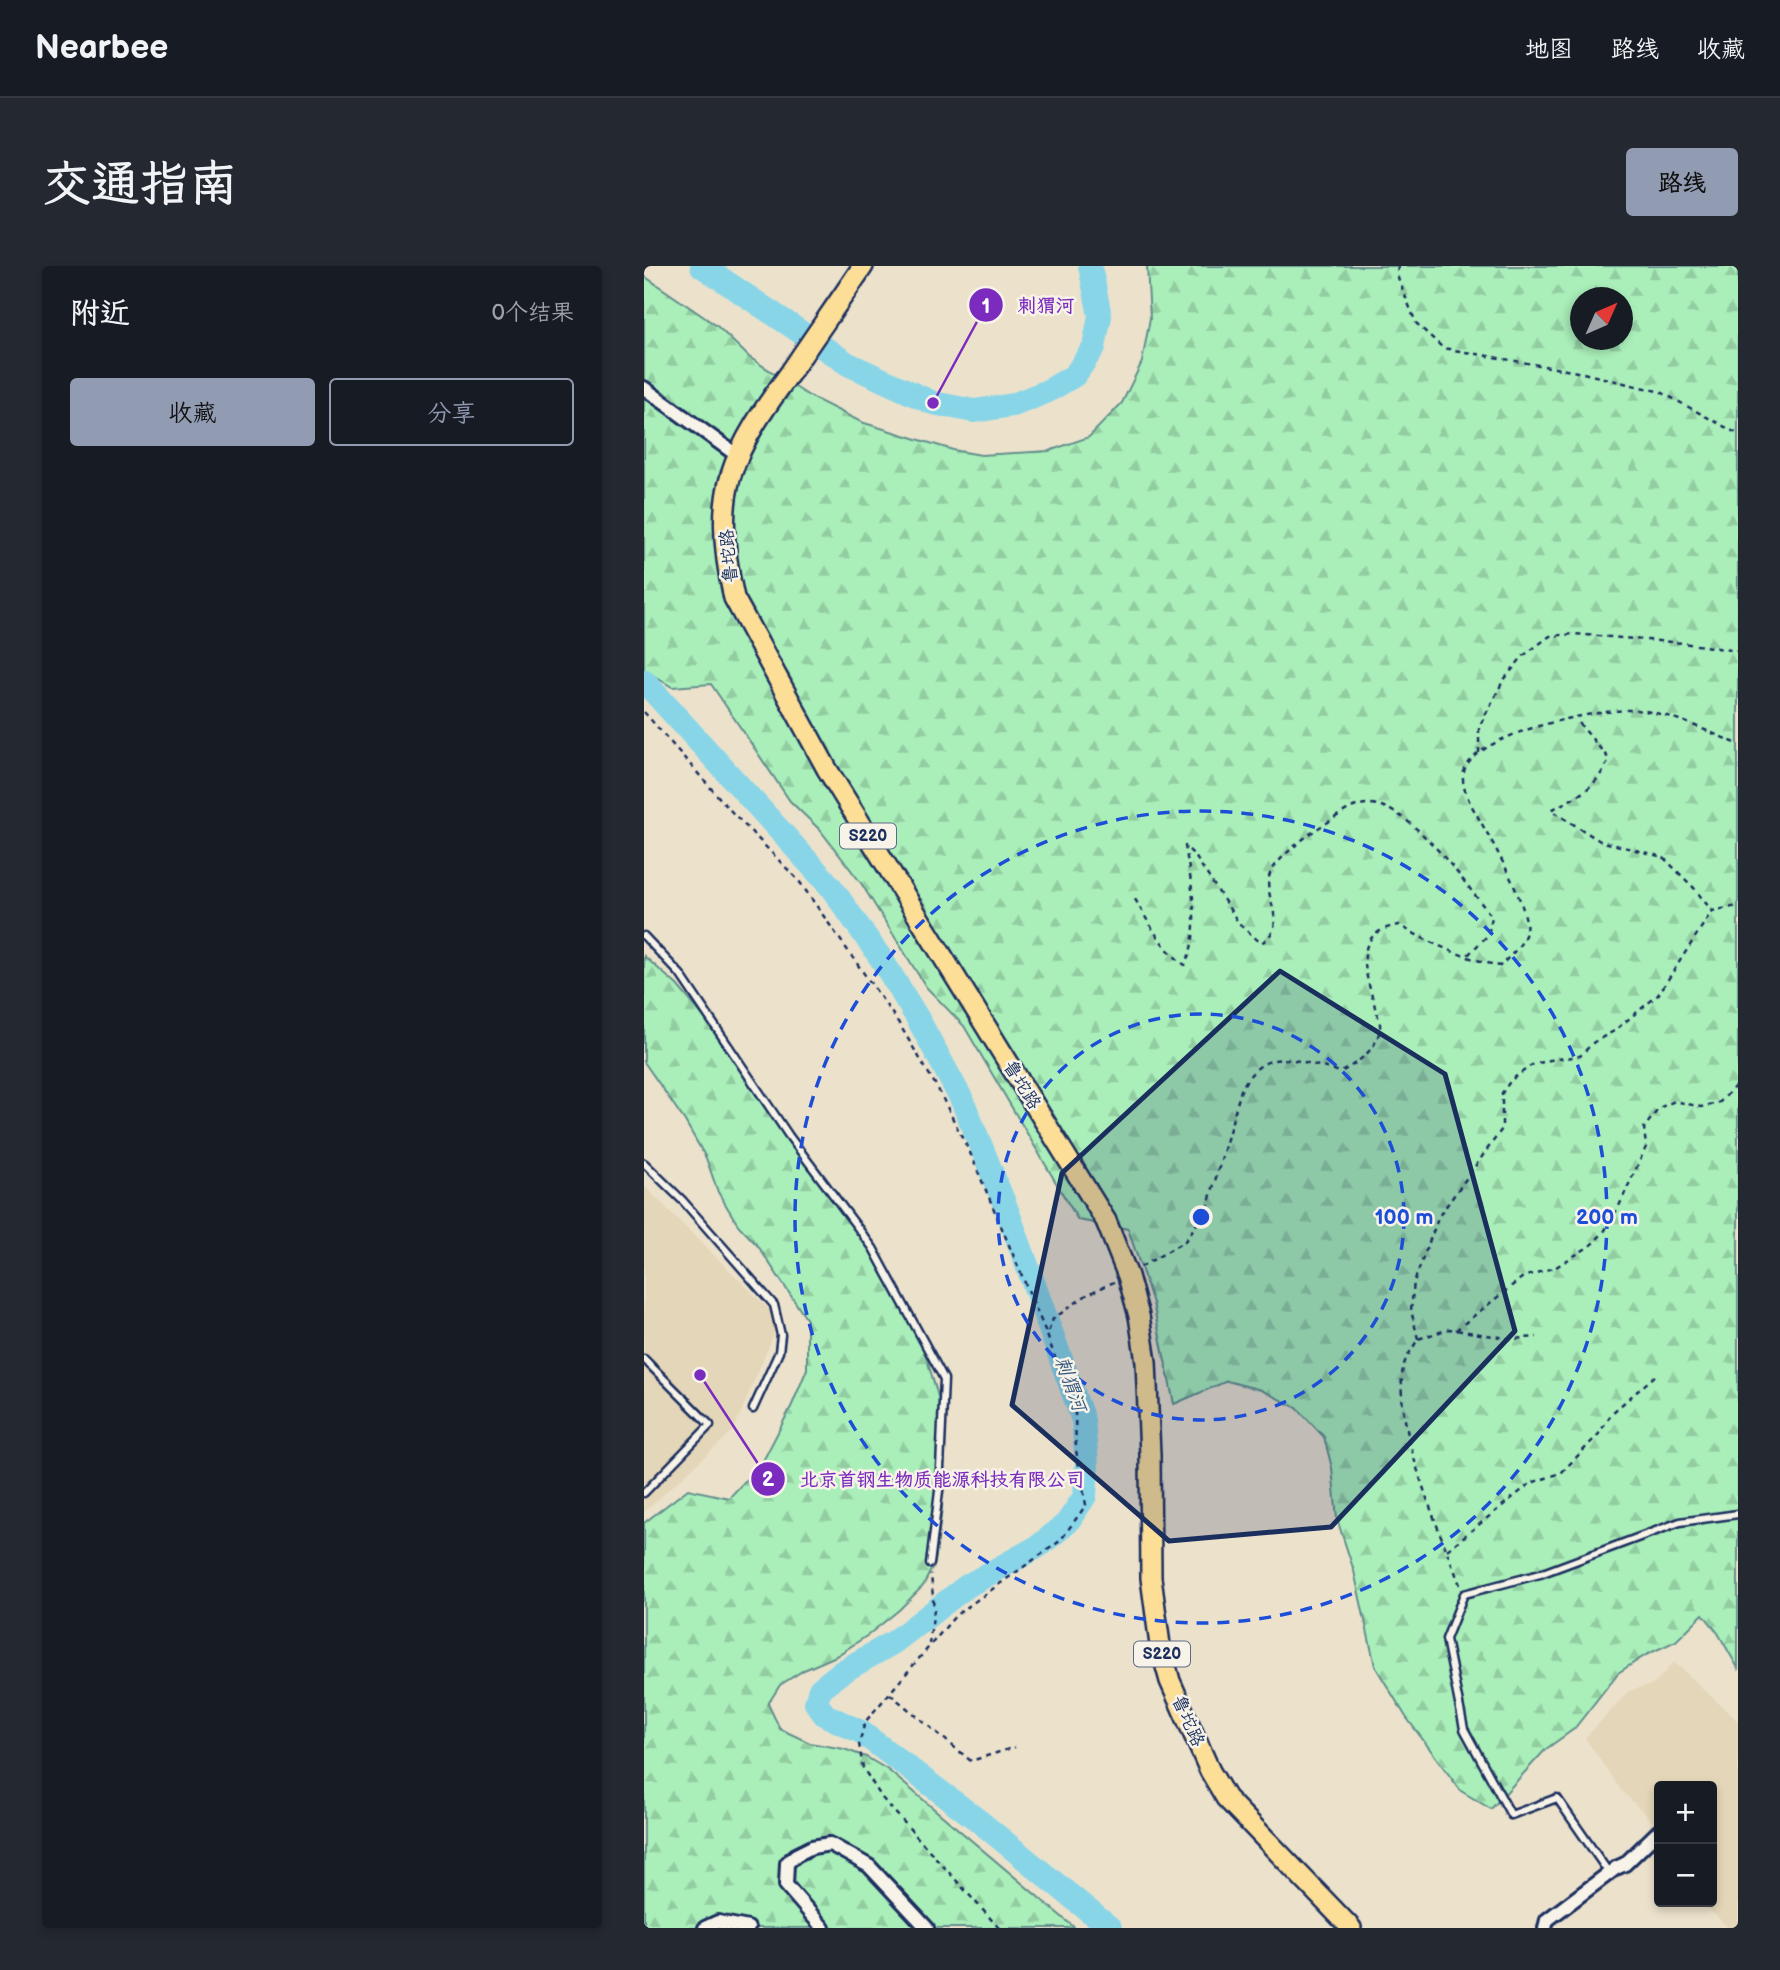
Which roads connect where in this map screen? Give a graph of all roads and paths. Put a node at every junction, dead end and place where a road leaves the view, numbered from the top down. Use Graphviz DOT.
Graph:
graph roads {
  1 [pos="863,266"];
  2 [pos="1398,266"];
  3 [pos="644,388"];
  4 [pos="1738,434"];
  5 [pos="738,457"];
  6 [pos="1738,651"];
  7 [pos="644,712"];
  8 [pos="1579,723"];
  9 [pos="1738,744"];
  10 [pos="1479,753"];
  11 [pos="1135,899"];
  12 [pos="1738,906"];
  13 [pos="1712,911"];
  14 [pos="644,936"];
  15 [pos="1466,957"];
  16 [pos="1738,1083"];
  17 [pos="644,1163"];
  18 [pos="1140,1268"];
  19 [pos="1117,1281"];
  20 [pos="1456,1330"];
  21 [pos="1047,1335"];
  22 [pos="1538,1337"];
  23 [pos="1418,1339"];
  24 [pos="644,1359"];
  25 [pos="1656,1375"];
  26 [pos="753,1409"];
  27 [pos="644,1493"];
  28 [pos="1738,1514"];
  29 [pos="1447,1550"];
  30 [pos="930,1564"];
  31 [pos="1464,1594"];
  32 [pos="928,1647"];
  33 [pos="891,1694"];
  34 [pos="1015,1747"];
  35 [pos="1654,1836"];
  36 [pos="1609,1873"];
  37 [pos="705,1928"];
  38 [pos="748,1928"];
  39 [pos="823,1928"];
  40 [pos="927,1928"];
  41 [pos="999,1928"];
  42 [pos="1351,1928"];
  43 [pos="1545,1928"];
  1 -- 5 [label="main road, 鲁坨路 / S220"];
  2 -- 4 [label="path"];
  3 -- 5 [label="street"];
  5 -- 42 [label="main road, 鲁坨路 / S220, bridge"];
  6 -- 10 [label="path"];
  7 -- 21 [label="path"];
  8 -- 13 [label="path"];
  9 -- 10 [label="path"];
  10 -- 15 [label="path"];
  11 -- 15 [label="path"];
  12 -- 13 [label="path"];
  13 -- 23 [label="path"];
  14 -- 30 [label="lane"];
  15 -- 18 [label="path"];
  16 -- 20 [label="path"];
  17 -- 26 [label="lane"];
  19 -- 21 [label="path"];
  20 -- 22 [label="path"];
  20 -- 23 [label="path"];
  21 -- 32 [label="path"];
  23 -- 29 [label="path"];
  24 -- 27 [label="lane"];
  25 -- 29 [label="path"];
  28 -- 31 [label="lane"];
  29 -- 31 [label="path"];
  30 -- 32 [label="path"];
  31 -- 36 [label="lane"];
  32 -- 33 [label="path"];
  33 -- 34 [label="path"];
  33 -- 41 [label="path"];
  35 -- 36 [label="street"];
  36 -- 43 [label="street"];
  37 -- 38 [label="street"];
  39 -- 40 [label="street"];
}
